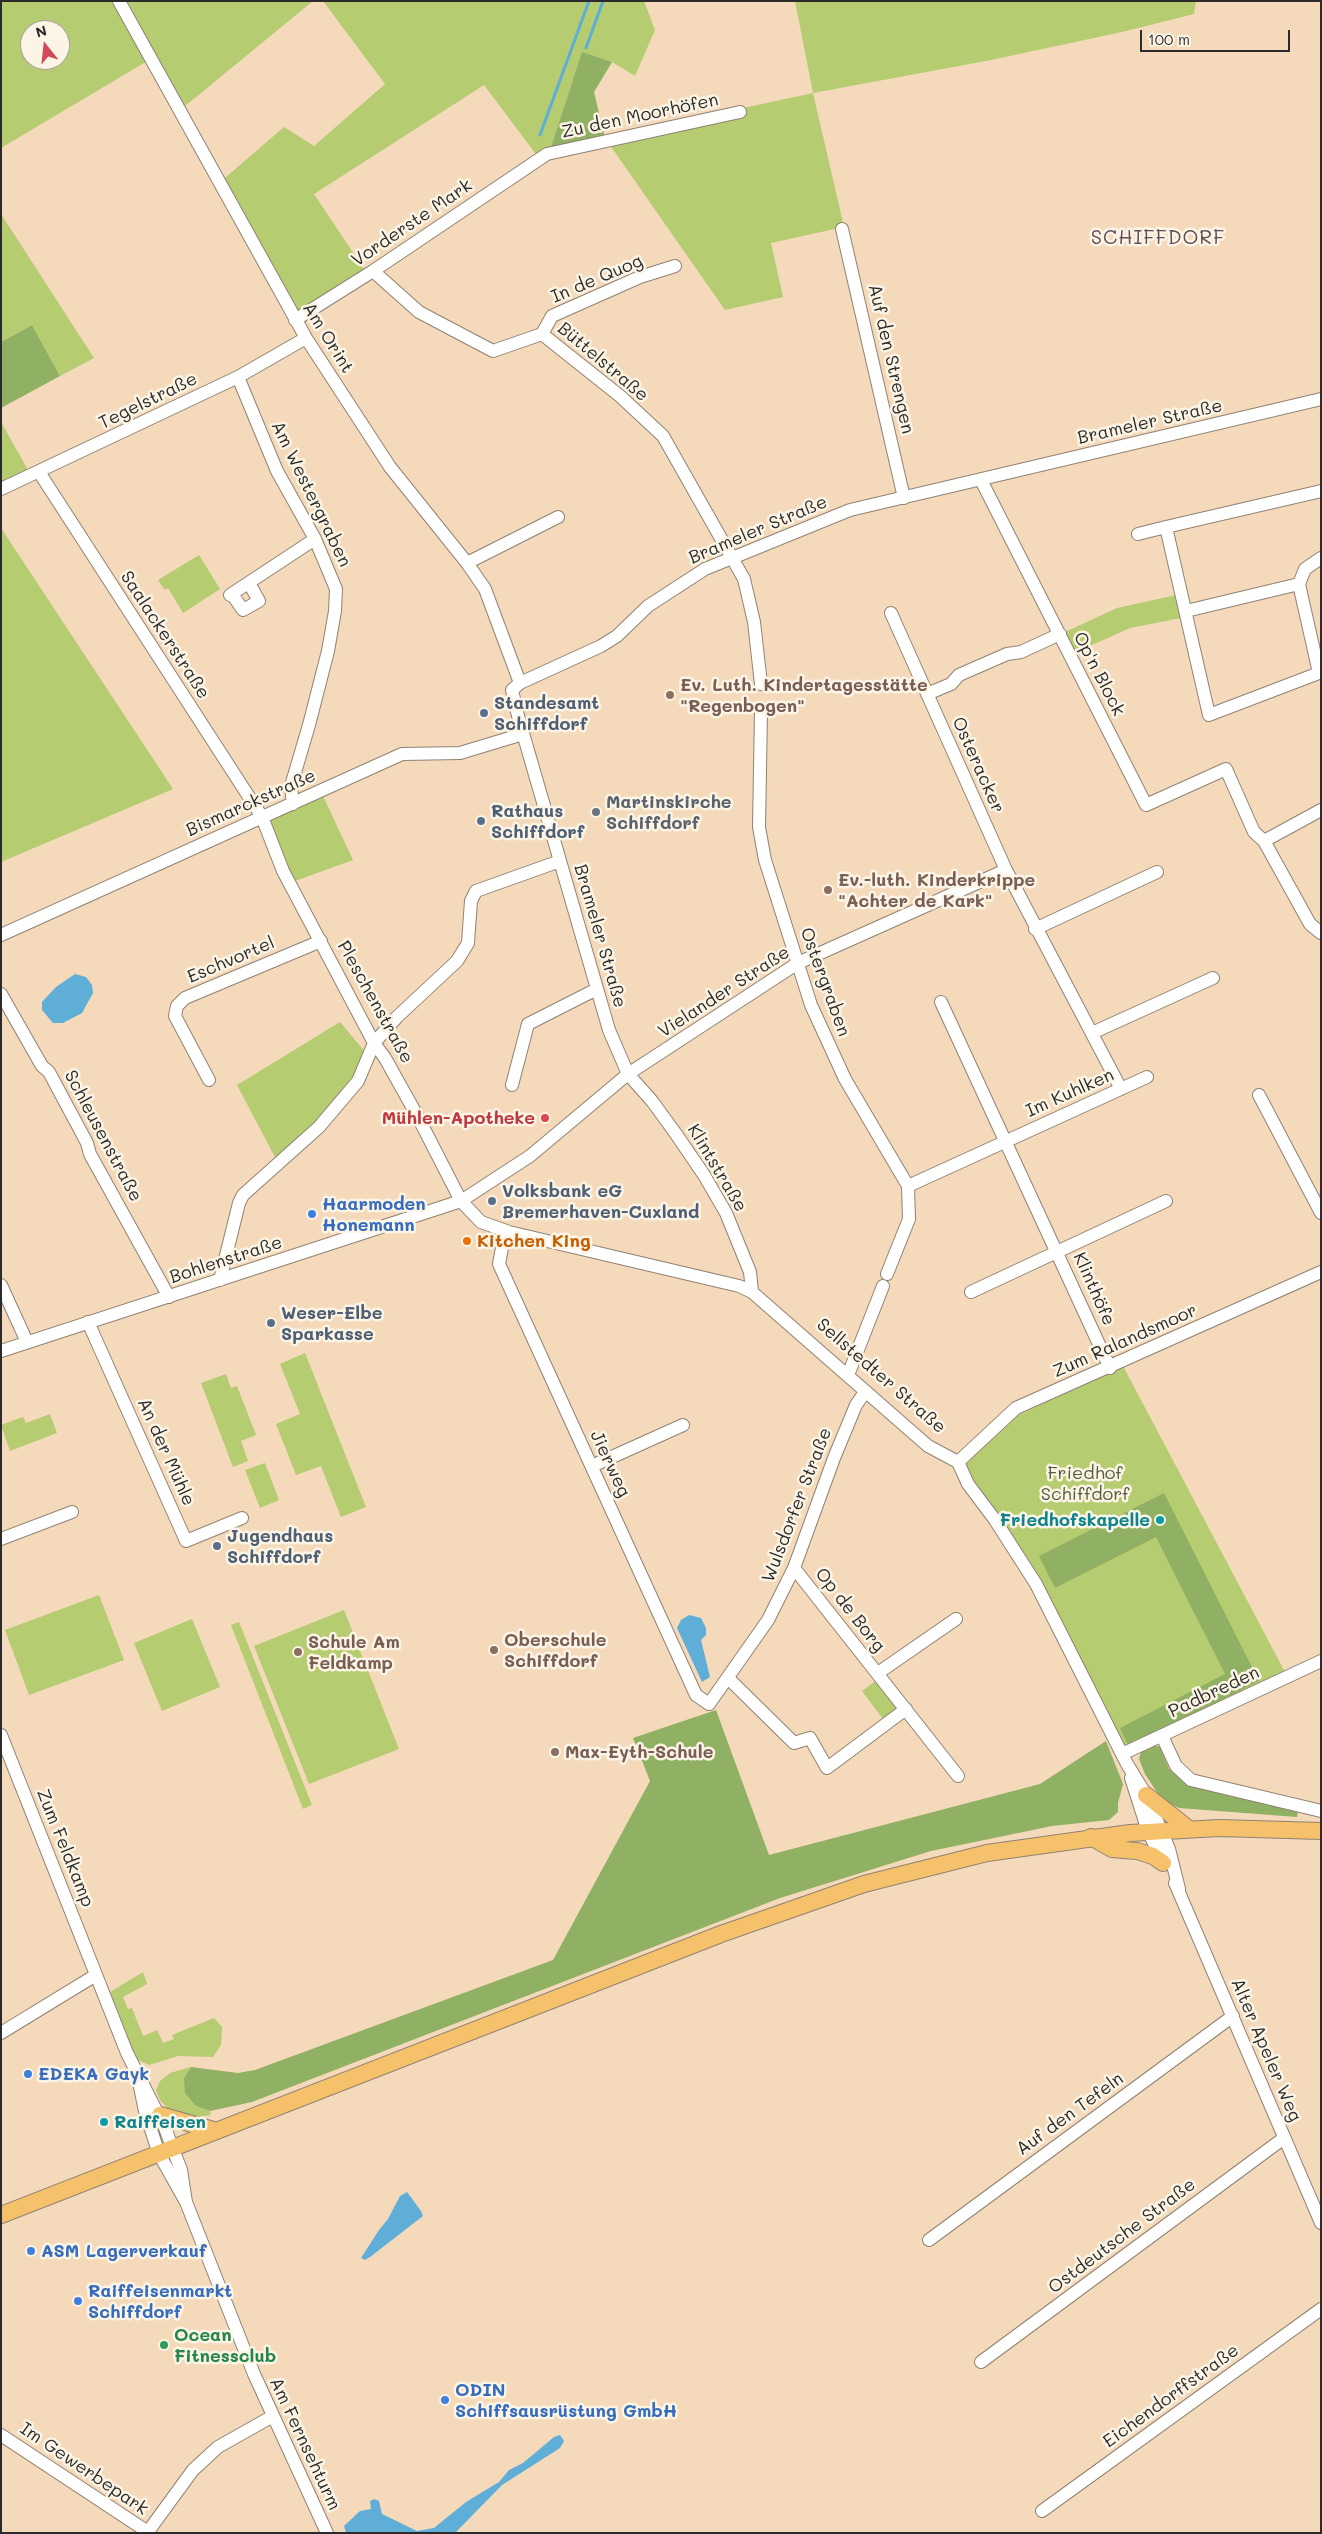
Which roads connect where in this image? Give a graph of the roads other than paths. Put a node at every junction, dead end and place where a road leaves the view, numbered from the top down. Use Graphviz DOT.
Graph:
graph roads {
  1 [pos="119,1"];
  2 [pos="740,112"];
  3 [pos="548,154"];
  4 [pos="842,229"];
  5 [pos="675,266"];
  6 [pos="374,271"];
  7 [pos="295,320"];
  8 [pos="542,334"];
  9 [pos="306,338"];
  10 [pos="238,377"];
  11 [pos="1321,399"];
  12 [pos="38,472"];
  13 [pos="980,480"];
  14 [pos="1,489"];
  15 [pos="1321,491"];
  16 [pos="904,498"];
  17 [pos="558,517"];
  18 [pos="1166,527"];
  19 [pos="1138,534"];
  20 [pos="315,539"];
  21 [pos="732,557"];
  22 [pos="1321,558"];
  23 [pos="467,563"];
  24 [pos="248,583"];
  25 [pos="1299,584"];
  26 [pos="1186,611"];
  27 [pos="891,614"];
  28 [pos="1060,634"];
  29 [pos="1320,673"];
  30 [pos="520,683"];
  31 [pos="761,684"];
  32 [pos="928,694"];
  33 [pos="761,711"];
  34 [pos="523,734"];
  35 [pos="293,804"];
  36 [pos="1321,810"];
  37 [pos="262,817"];
  38 [pos="1264,841"];
  39 [pos="560,861"];
  40 [pos="1006,870"];
  41 [pos="1156,872"];
  42 [pos="1036,929"];
  43 [pos="1321,933"];
  44 [pos="1,935"];
  45 [pos="321,941"];
  46 [pos="798,963"];
  47 [pos="1213,978"];
  48 [pos="598,989"];
  49 [pos="1,994"];
  50 [pos="941,1002"];
  51 [pos="1092,1033"];
  52 [pos="374,1043"];
  53 [pos="628,1074"];
  54 [pos="1147,1077"];
  55 [pos="209,1080"];
  56 [pos="512,1085"];
  57 [pos="1121,1089"];
  58 [pos="1259,1095"];
  59 [pos="1006,1140"];
  60 [pos="908,1186"];
  61 [pos="460,1201"];
  62 [pos="1166,1201"];
  63 [pos="1321,1213"];
  64 [pos="509,1232"];
  65 [pos="1058,1251"];
  66 [pos="1321,1272"];
  67 [pos="220,1280"];
  68 [pos="1,1285"];
  69 [pos="752,1292"];
  70 [pos="971,1292"];
  71 [pos="169,1296"];
  72 [pos="88,1322"];
  73 [pos="28,1342"];
  74 [pos="1,1350"];
  75 [pos="1110,1368"];
  76 [pos="848,1375"];
  77 [pos="865,1392"];
  78 [pos="683,1425"];
  79 [pos="958,1462"];
  80 [pos="592,1466"];
  81 [pos="72,1512"];
  82 [pos="242,1518"];
  83 [pos="1,1539"];
  84 [pos="794,1568"];
  85 [pos="956,1619"];
  86 [pos="1321,1661"];
  87 [pos="878,1673"];
  88 [pos="728,1679"];
  89 [pos="709,1704"];
  90 [pos="906,1710"];
  91 [pos="1,1735"];
  92 [pos="1162,1736"];
  93 [pos="1125,1759"];
  94 [pos="958,1776"];
  95 [pos="1146,1795"];
  96 [pos="1321,1811"];
  97 [pos="1189,1829"];
  98 [pos="1155,1831"];
  99 [pos="1321,1831"];
  100 [pos="1091,1837"];
  101 [pos="1163,1863"];
  102 [pos="1179,1890"];
  103 [pos="96,1975"];
  104 [pos="1233,2016"];
  105 [pos="1,2033"];
  106 [pos="138,2078"];
  107 [pos="160,2115"];
  108 [pos="217,2132"];
  109 [pos="1284,2138"];
  110 [pos="166,2151"];
  111 [pos="1,2215"];
  112 [pos="1321,2223"];
  113 [pos="929,2240"];
  114 [pos="1321,2308"];
  115 [pos="981,2362"];
  116 [pos="273,2416"];
  117 [pos="1,2435"];
  118 [pos="1042,2511"];
  119 [pos="147,2532"];
  120 [pos="327,2533"];
  1 -- 7 [label="street, Am Orint"];
  2 -- 3 [label="street, Zu den Moorhöfen"];
  3 -- 6 [label="street, Vorderste Mark"];
  4 -- 16 [label="street, Auf den Strengen"];
  5 -- 8 [label="street, In de Quog"];
  6 -- 7 [label="street, Vorderste Mark"];
  6 -- 8 [label="street, Büttelstraße"];
  7 -- 9 [label="street, Am Orint"];
  8 -- 21 [label="street, Büttelstraße"];
  9 -- 10 [label="street, Tegelstraße"];
  9 -- 23 [label="street, Am Orint"];
  10 -- 12 [label="street, Tegelstraße"];
  10 -- 20 [label="street, Am Westergraben"];
  11 -- 13 [label="street, Brameler Straße"];
  12 -- 14 [label="street, Tegelstraße"];
  12 -- 37 [label="street, Saalackerstraße"];
  13 -- 16 [label="street, Brameler Straße"];
  13 -- 28 [label="street, Op'n Block"];
  15 -- 18 [label="street"];
  16 -- 21 [label="street, Brameler Straße"];
  17 -- 23 [label="street"];
  18 -- 19 [label="street"];
  18 -- 26 [label="street"];
  20 -- 24 [label="street"];
  20 -- 35 [label="street, Am Westergraben"];
  21 -- 30 [label="street, Brameler Straße"];
  21 -- 31 [label="street"];
  22 -- 25 [label="street"];
  23 -- 30 [label="street, Am Orint"];
  24 -- 24 [label="street"];
  25 -- 26 [label="street"];
  25 -- 29 [label="street"];
  26 -- 29 [label="street"];
  27 -- 32 [label="street, Osteracker"];
  28 -- 32 [label="street"];
  28 -- 38 [label="street, Op'n Block"];
  30 -- 34 [label="street, Brameler Straße"];
  32 -- 40 [label="street, Osteracker"];
  33 -- 46 [label="street, Ostergraben"];
  34 -- 35 [label="street, Bismarckstraße"];
  34 -- 39 [label="street, Brameler Straße"];
  35 -- 37 [label="street, Bismarckstraße"];
  36 -- 38 [label="street"];
  37 -- 44 [label="street, Bismarckstraße"];
  37 -- 45 [label="street, Pleschenstraße"];
  38 -- 43 [label="street"];
  39 -- 48 [label="street, Brameler Straße"];
  39 -- 52 [label="street"];
  40 -- 42 [label="street, Osteracker"];
  40 -- 46 [label="street, Vielander Straße"];
  41 -- 42 [label="street"];
  42 -- 51 [label="street, Osteracker"];
  45 -- 52 [label="street, Pleschenstraße"];
  45 -- 55 [label="street, Eschvortel"];
  46 -- 53 [label="street, Vielander Straße"];
  46 -- 60 [label="street, Ostergraben"];
  47 -- 51 [label="street"];
  48 -- 53 [label="street, Brameler Straße"];
  48 -- 56 [label="street"];
  49 -- 71 [label="street, Schleusenstraße"];
  50 -- 59 [label="street"];
  51 -- 57 [label="street, Osteracker"];
  52 -- 61 [label="street, Pleschenstraße"];
  52 -- 67 [label="street"];
  53 -- 61 [label="street"];
  53 -- 69 [label="street, Klintstraße"];
  54 -- 57 [label="street, Im Kuhlken"];
  57 -- 59 [label="street, Im Kuhlken"];
  58 -- 63 [label="street"];
  59 -- 60 [label="street, Im Kuhlken"];
  59 -- 65 [label="street, Klinthöfe"];
  60 -- 76 [label="street, Ostergraben"];
  61 -- 64 [label="street, Sellstedter Straße"];
  61 -- 67 [label="street, Bohlenstraße"];
  62 -- 65 [label="street, Klinthöfe"];
  64 -- 69 [label="street, Sellstedter Straße"];
  64 -- 80 [label="street, Jierweg"];
  65 -- 70 [label="street, Klinthöfe"];
  65 -- 75 [label="street, Klinthöfe"];
  66 -- 75 [label="street, Zum Ralandsmoor"];
  67 -- 71 [label="street, Bohlenstraße"];
  68 -- 73 [label="street"];
  69 -- 76 [label="street, Sellstedter Straße"];
  71 -- 72 [label="street, Bohlenstraße"];
  72 -- 73 [label="street, Bohlenstraße"];
  72 -- 82 [label="street, An der Mühle"];
  73 -- 74 [label="street, Bohlenstraße"];
  75 -- 79 [label="street, Zum Ralandsmoor"];
  76 -- 77 [label="street, Sellstedter Straße"];
  77 -- 79 [label="street, Sellstedter Straße"];
  77 -- 84 [label="street, Wulsdorfer Straße"];
  78 -- 80 [label="street"];
  79 -- 93 [label="street"];
  80 -- 89 [label="street, Jierweg"];
  81 -- 83 [label="street"];
  84 -- 87 [label="street, Op de Borg"];
  84 -- 88 [label="street, Wulsdorfer Straße"];
  85 -- 87 [label="street, Op de Borg"];
  86 -- 92 [label="street, Padbreden"];
  87 -- 90 [label="street, Op de Borg"];
  88 -- 89 [label="street, Wulsdorfer Straße"];
  88 -- 90 [label="street"];
  90 -- 94 [label="street, Op de Borg"];
  91 -- 103 [label="street, Zum Feldkamp"];
  92 -- 93 [label="street, Padbreden"];
  92 -- 96 [label="street"];
  93 -- 95 [label="street"];
  93 -- 98 [label="street"];
  95 -- 97 [label="main road"];
  95 -- 98 [label="street"];
  97 -- 98 [label="main road"];
  97 -- 99 [label="main road"];
  98 -- 100 [label="main road"];
  98 -- 101 [label="street, Alter Apeler Weg"];
  98 -- 102 [label="street, Alter Apeler Weg"];
  100 -- 101 [label="main road"];
  100 -- 108 [label="main road"];
  101 -- 102 [label="street, Alter Apeler Weg"];
  102 -- 104 [label="street, Alter Apeler Weg"];
  103 -- 105 [label="street"];
  103 -- 106 [label="street, Zum Feldkamp"];
  104 -- 109 [label="street, Alter Apeler Weg"];
  104 -- 113 [label="street, Auf den Tefeln"];
  106 -- 107 [label="street, Zum Feldkamp"];
  106 -- 110 [label="street, Zum Feldkamp"];
  107 -- 108 [label="main road"];
  107 -- 110 [label="street, Zum Feldkamp"];
  108 -- 110 [label="main road"];
  109 -- 112 [label="street, Alter Apeler Weg"];
  109 -- 115 [label="street, Ostdeutsche Straße"];
  110 -- 111 [label="main road"];
  110 -- 116 [label="street, Am Fernsehturm"];
  114 -- 118 [label="street, Eichendorffstraße"];
  116 -- 119 [label="street, Im Gewerbepark"];
  116 -- 120 [label="street, Am Fernsehturm"];
  117 -- 119 [label="street, Im Gewerbepark"];
}
